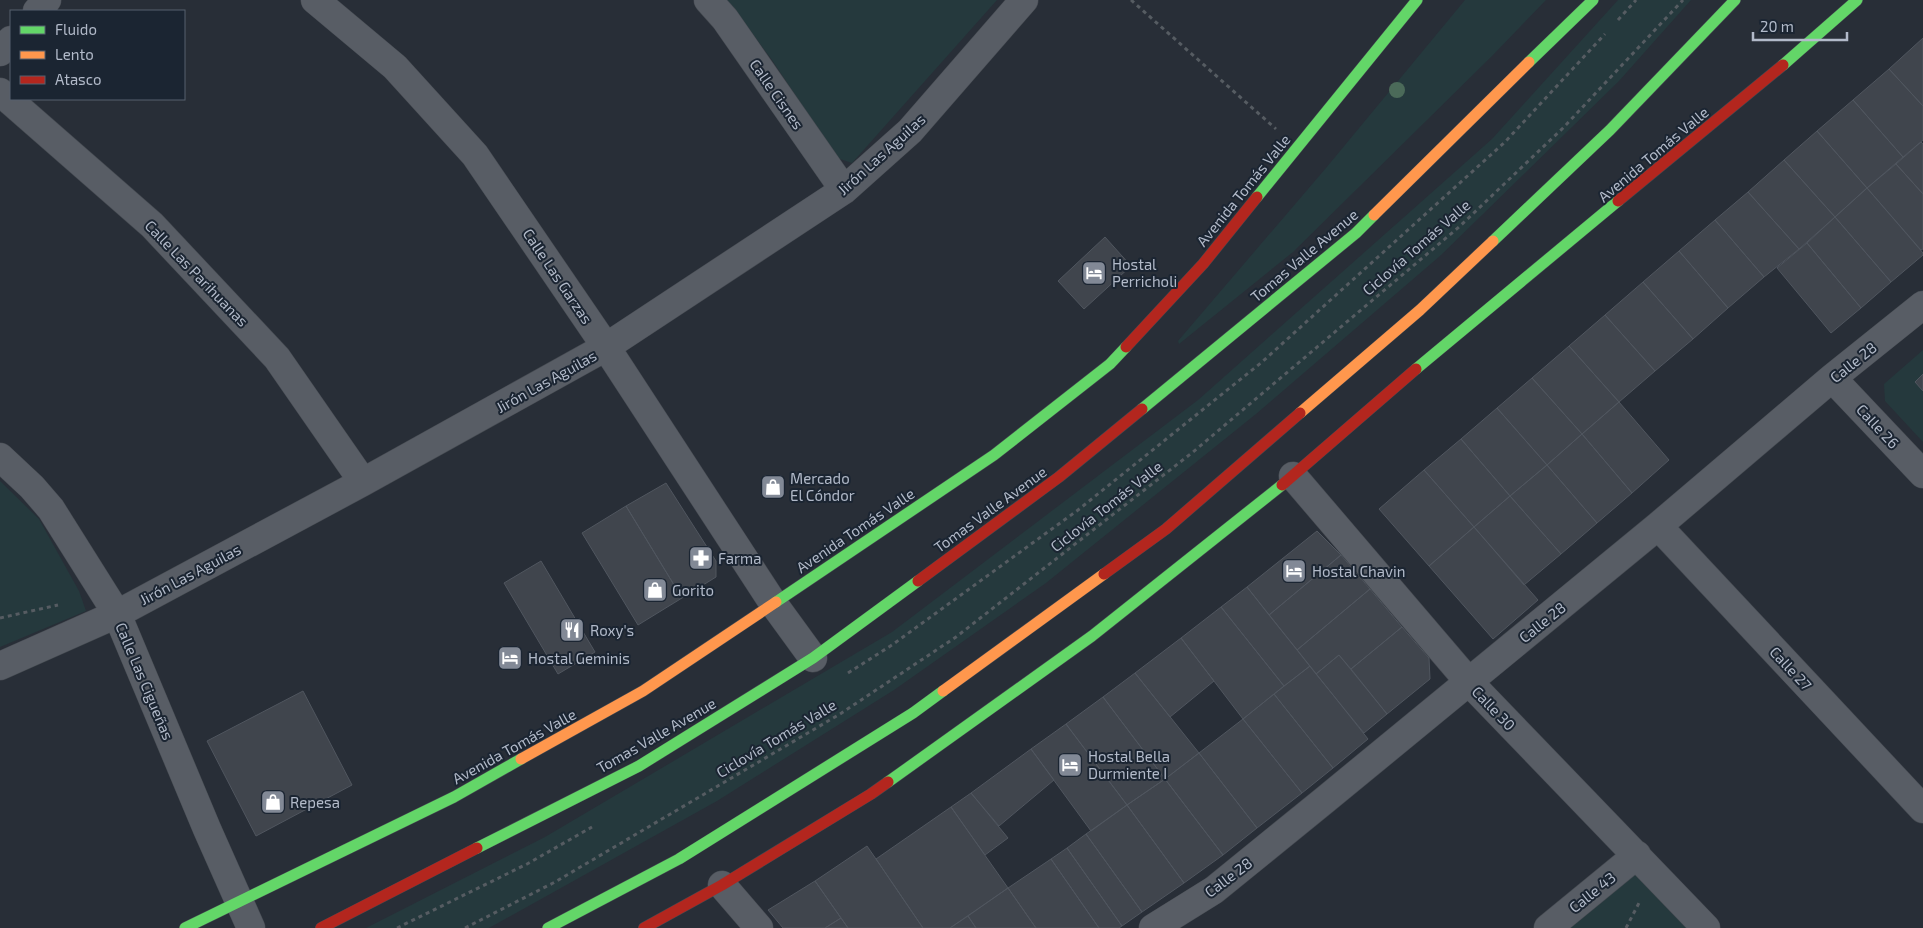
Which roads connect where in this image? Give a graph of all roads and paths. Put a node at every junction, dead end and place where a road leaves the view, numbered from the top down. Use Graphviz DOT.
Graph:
graph roads {
  1 [pos="47,0"];
  2 [pos="315,0"];
  3 [pos="708,0"];
  4 [pos="1024,0"];
  5 [pos="1130,0"];
  6 [pos="1417,0"];
  7 [pos="1593,0"];
  8 [pos="1683,0"];
  9 [pos="1734,0"];
  10 [pos="1857,0"];
  11 [pos="38,10"];
  12 [pos="10,41"];
  13 [pos="0,52"];
  14 [pos="0,92"];
  15 [pos="1252,107"];
  16 [pos="844,190"];
  17 [pos="1923,305"];
  18 [pos="606,347"];
  19 [pos="1832,378"];
  20 [pos="0,457"];
  21 [pos="1923,474"];
  22 [pos="1293,476"];
  23 [pos="363,482"];
  24 [pos="1658,526"];
  25 [pos="773,603"];
  26 [pos="58,605"];
  27 [pos="117,614"];
  28 [pos="0,618"];
  29 [pos="813,658"];
  30 [pos="0,666"];
  31 [pos="1469,682"];
  32 [pos="1923,809"];
  33 [pos="1637,855"];
  34 [pos="722,886"];
  35 [pos="1644,894"];
  36 [pos="240,903"];
  37 [pos="185,928"];
  38 [pos="251,928"];
  39 [pos="322,928"];
  40 [pos="465,928"];
  41 [pos="548,928"];
  42 [pos="644,928"];
  43 [pos="759,928"];
  44 [pos="1153,928"];
  45 [pos="1548,928"];
  46 [pos="1626,928"];
  47 [pos="1706,928"];
  1 -- 11 [label="street"];
  2 -- 18 [label="street, Calle Las Garzas"];
  3 -- 16 [label="street, Calle Cisnes"];
  4 -- 16 [label="street, Jirón Las Aguilas"];
  5 -- 15 [label="path"];
  6 -- 25 [label="street, Avenida Tomás Valle"];
  7 -- 29 [label="street, Tomas Valle Avenue"];
  8 -- 40 [label="path, Ciclovía Tomás Valle"];
  9 -- 41 [label="street"];
  10 -- 22 [label="street, Avenida Tomás Valle"];
  12 -- 13 [label="street"];
  14 -- 23 [label="street, Calle Las Parihuanas"];
  16 -- 18 [label="street, Jirón Las Aguilas"];
  17 -- 19 [label="street, Calle 28"];
  18 -- 23 [label="street, Jirón Las Aguilas"];
  18 -- 25 [label="street, Calle Las Garzas"];
  19 -- 21 [label="street, Calle 26"];
  19 -- 24 [label="street, Calle 28"];
  20 -- 27 [label="street, Calle Las Cigueñas"];
  22 -- 31 [label="street, Calle 30"];
  22 -- 34 [label="street, Avenida Tomás Valle"];
  23 -- 27 [label="street, Jirón Las Aguilas"];
  24 -- 31 [label="street, Calle 28"];
  24 -- 32 [label="street, Calle 27"];
  25 -- 29 [label="street, Calle Las Garzas"];
  25 -- 36 [label="street, Avenida Tomás Valle"];
  26 -- 28 [label="path"];
  27 -- 30 [label="street, Jirón Las Aguilas"];
  27 -- 36 [label="street, Calle Las Cigueñas"];
  29 -- 39 [label="street, Tomas Valle Avenue"];
  31 -- 33 [label="street, Calle 30"];
  31 -- 44 [label="street, Calle 28"];
  33 -- 45 [label="street, Calle 43"];
  33 -- 47 [label="street, Calle 30"];
  34 -- 42 [label="street, Avenida Tomás Valle"];
  34 -- 43 [label="street"];
  35 -- 46 [label="path"];
  36 -- 37 [label="street, Avenida Tomás Valle"];
  36 -- 38 [label="street, Calle Las Cigueñas"];
}
